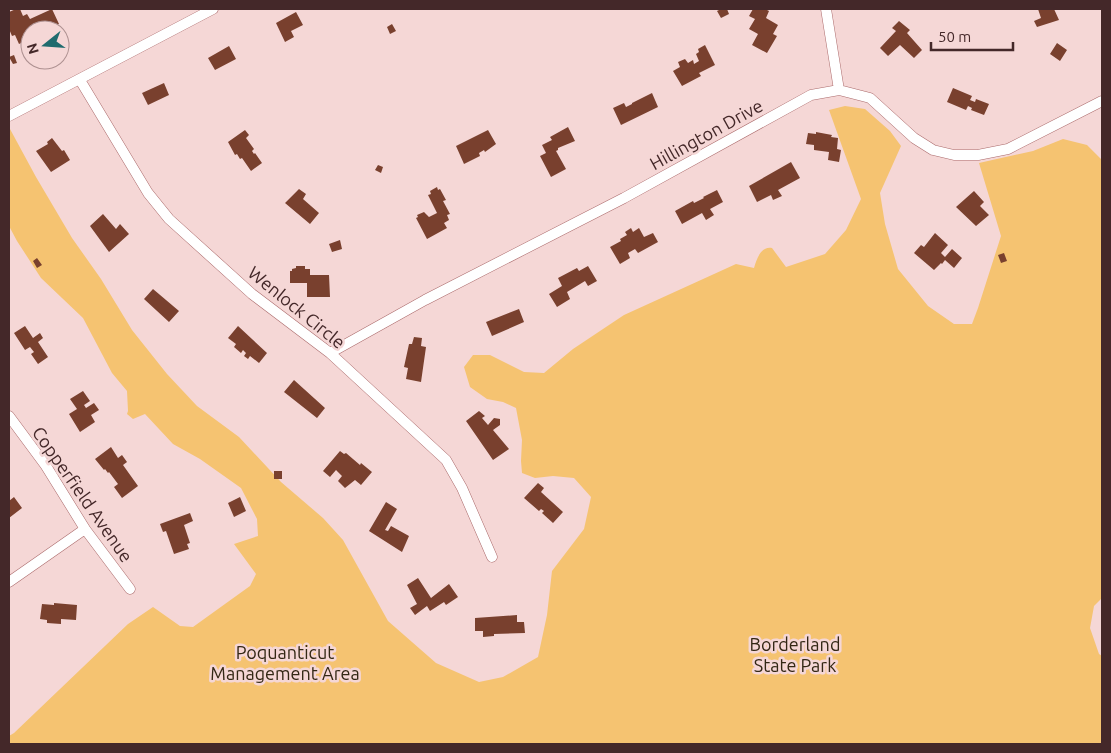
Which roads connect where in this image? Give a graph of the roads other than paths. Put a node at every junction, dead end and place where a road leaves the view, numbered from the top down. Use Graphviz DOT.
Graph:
graph roads {
  1 [pos="213,9"];
  2 [pos="826,9"];
  3 [pos="80,80"];
  4 [pos="839,90"];
  5 [pos="1102,101"];
  6 [pos="9,116"];
  7 [pos="330,353"];
  8 [pos="9,416"];
  9 [pos="85,529"];
  10 [pos="492,556"];
  11 [pos="9,582"];
  12 [pos="130,590"];
  1 -- 3 [label="street"];
  2 -- 4 [label="street"];
  3 -- 6 [label="street"];
  3 -- 7 [label="street, Wenlock Circle"];
  4 -- 5 [label="street, Hillington Drive"];
  4 -- 7 [label="street, Hillington Drive"];
  7 -- 10 [label="street, Wenlock Circle"];
  8 -- 9 [label="street, Copperfield Avenue"];
  9 -- 11 [label="street"];
  9 -- 12 [label="street, Copperfield Avenue"];
}
